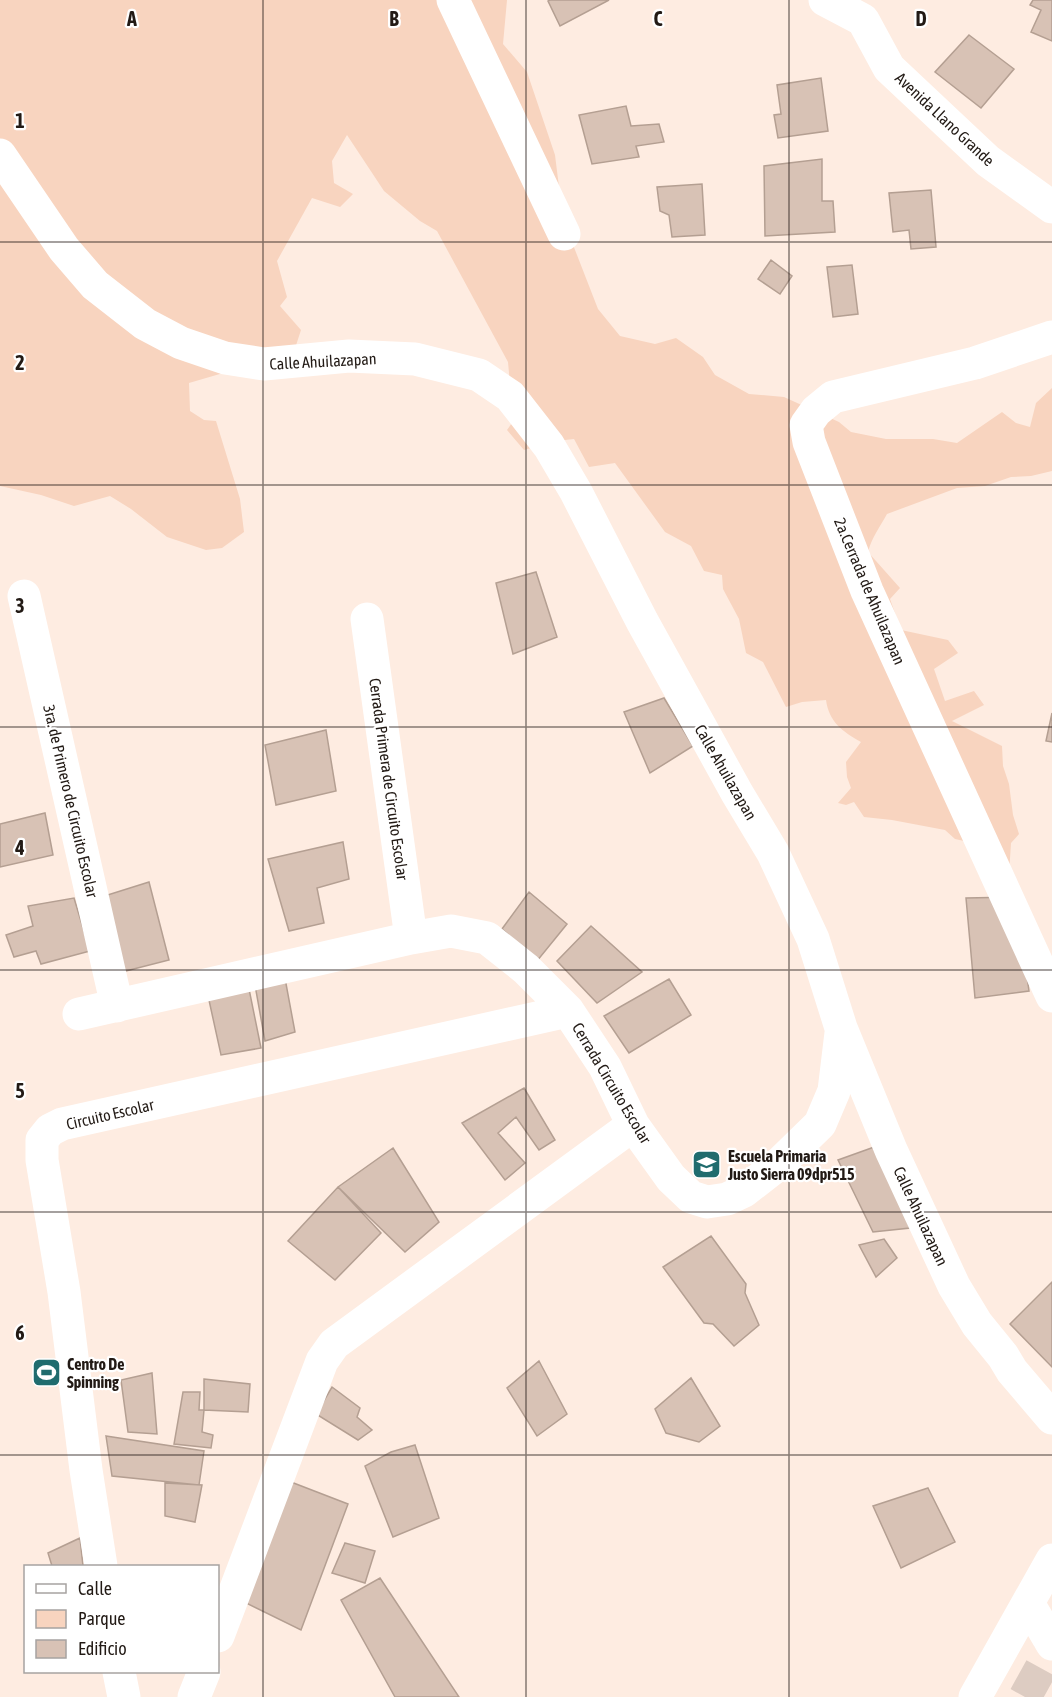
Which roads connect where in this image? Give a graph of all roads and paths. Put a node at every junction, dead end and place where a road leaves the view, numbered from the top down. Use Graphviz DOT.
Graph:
graph roads {
  1 [pos="453,0"];
  2 [pos="825,0"];
  3 [pos="869,10"];
  4 [pos="0,155"];
  5 [pos="1052,207"];
  6 [pos="564,234"];
  7 [pos="1052,337"];
  8 [pos="24,596"];
  9 [pos="367,619"];
  10 [pos="411,938"];
  11 [pos="1052,996"];
  12 [pos="117,1006"];
  13 [pos="568,1011"];
  14 [pos="79,1014"];
  15 [pos="842,1028"];
  16 [pos="633,1125"];
  17 [pos="1052,1419"];
  18 [pos="1052,1560"];
  19 [pos="101,1565"];
  20 [pos="1028,1603"];
  21 [pos="219,1633"];
  22 [pos="1052,1644"];
  23 [pos="119,1673"];
  24 [pos="203,1673"];
  25 [pos="124,1697"];
  26 [pos="194,1697"];
  27 [pos="975,1697"];
  1 -- 6 [label="street"];
  2 -- 3 [label="street, Avenida Llano Grande"];
  3 -- 5 [label="street, Avenida Llano Grande"];
  4 -- 15 [label="street, Calle Ahuilazapan"];
  7 -- 11 [label="street, 2a.Cerrada de Ahuilazapan"];
  8 -- 12 [label="street, 3ra. de Primero de Circuito Escolar"];
  9 -- 10 [label="street, Cerrada Primera de Circuito Escolar"];
  10 -- 12 [label="street, Cerrada Circuito Escolar"];
  10 -- 13 [label="street, Cerrada Circuito Escolar"];
  12 -- 14 [label="street, Cerrada Circuito Escolar"];
  13 -- 16 [label="street, Cerrada Circuito Escolar"];
  13 -- 19 [label="street, Circuito Escolar"];
  15 -- 16 [label="street, Cerrada Circuito Escolar"];
  15 -- 17 [label="street, Calle Ahuilazapan"];
  16 -- 21 [label="street"];
  18 -- 20 [label="street"];
  20 -- 22 [label="street"];
  20 -- 27 [label="street"];
  23 -- 25 [label="street"];
  24 -- 26 [label="street"];
}
